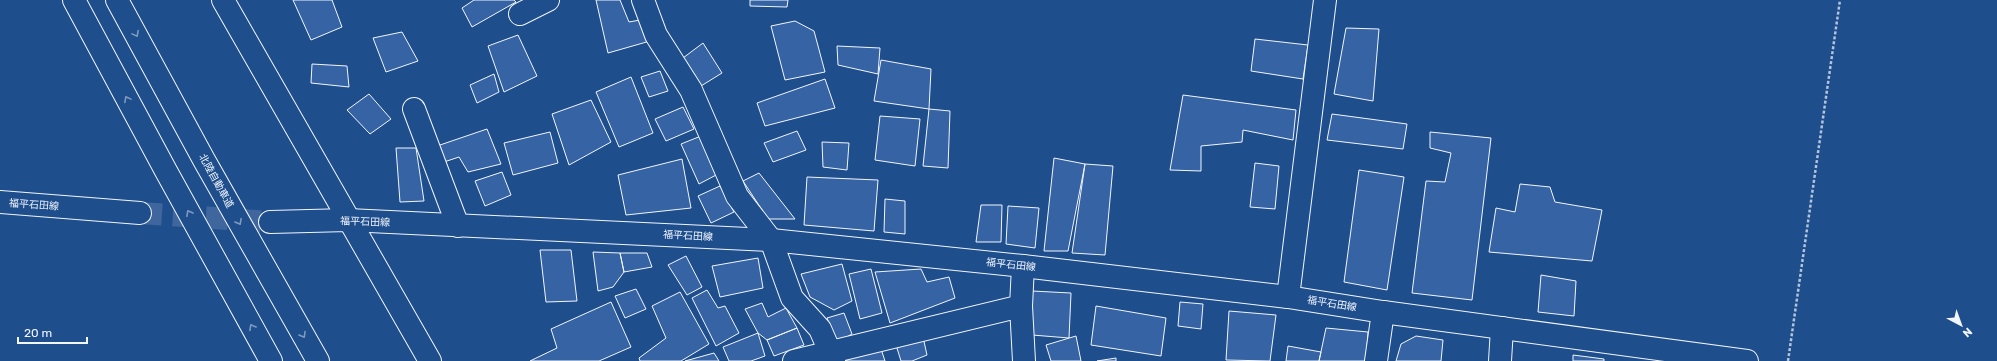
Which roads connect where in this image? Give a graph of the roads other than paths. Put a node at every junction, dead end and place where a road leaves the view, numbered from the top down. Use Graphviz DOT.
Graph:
graph roads {
  1 [pos="118,0"];
  2 [pos="223,0"];
  3 [pos="548,0"];
  4 [pos="643,0"];
  5 [pos="1325,0"];
  6 [pos="76,4"];
  7 [pos="520,14"];
  8 [pos="414,109"];
  9 [pos="0,202"];
  10 [pos="140,213"];
  11 [pos="348,220"];
  12 [pos="270,222"];
  13 [pos="458,226"];
  14 [pos="771,240"];
  15 [pos="1024,266"];
  16 [pos="1288,297"];
  17 [pos="1021,306"];
  18 [pos="1382,312"];
  19 [pos="1502,328"];
  20 [pos="832,356"];
  21 [pos="1655,357"];
  22 [pos="271,361"];
  23 [pos="318,361"];
  24 [pos="430,361"];
  25 [pos="794,361"];
  26 [pos="1024,361"];
  27 [pos="1376,361"];
  28 [pos="1500,361"];
  29 [pos="1747,361"];
  1 -- 23 [label="main road, 北陸自動車道, one-way"];
  2 -- 11 [label="main road"];
  3 -- 7 [label="main road"];
  4 -- 14 [label="main road"];
  5 -- 16 [label="main road"];
  22 -- 6 [label="main road, one-way"];
  8 -- 13 [label="main road"];
  9 -- 10 [label="main road, 福平石田線"];
  11 -- 12 [label="main road, 福平石田線"];
  11 -- 13 [label="main road, 福平石田線"];
  11 -- 24 [label="main road"];
  13 -- 14 [label="main road, 福平石田線"];
  14 -- 15 [label="main road, 福平石田線"];
  14 -- 20 [label="main road"];
  15 -- 16 [label="main road, 福平石田線"];
  15 -- 17 [label="main road"];
  16 -- 18 [label="main road, 福平石田線"];
  17 -- 20 [label="main road"];
  17 -- 26 [label="main road"];
  18 -- 19 [label="main road, 福平石田線"];
  18 -- 27 [label="main road"];
  19 -- 21 [label="main road, 福平石田線"];
  19 -- 28 [label="main road"];
  20 -- 25 [label="main road"];
  21 -- 29 [label="main road, 福平石田線"];
}
